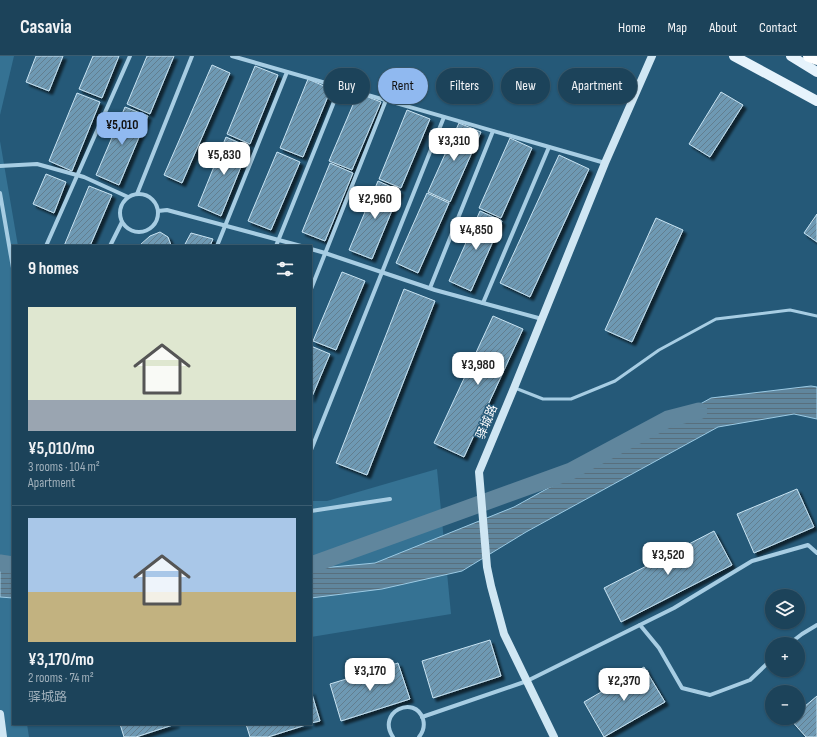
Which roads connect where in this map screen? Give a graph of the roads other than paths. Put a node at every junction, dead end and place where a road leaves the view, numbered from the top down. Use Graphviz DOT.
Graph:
graph roads {
  1 [pos="130,56"];
  2 [pos="192,56"];
  3 [pos="232,56"];
  4 [pos="652,56"];
  5 [pos="734,56"];
  6 [pos="791,56"];
  7 [pos="810,56"];
  8 [pos="817,60"];
  9 [pos="287,72"];
  10 [pos="817,72"];
  11 [pos="324,82"];
  12 [pos="817,101"];
  13 [pos="333,104"];
  14 [pos="384,104"];
  15 [pos="400,104"];
  16 [pos="444,117"];
  17 [pos="493,131"];
  18 [pos="549,147"];
  19 [pos="605,163"];
  20 [pos="0,166"];
  21 [pos="77,175"];
  22 [pos="0,193"];
  23 [pos="137,194"];
  24 [pos="128,198"];
  25 [pos="158,210"];
  26 [pos="122,222"];
  27 [pos="225,226"];
  28 [pos="279,240"];
  29 [pos="46,245"];
  30 [pos="110,245"];
  31 [pos="217,245"];
  32 [pos="276,245"];
  33 [pos="297,245"];
  34 [pos="312,249"];
  35 [pos="325,252"];
  36 [pos="12,262"];
  37 [pos="382,272"];
  38 [pos="312,286"];
  39 [pos="430,288"];
  40 [pos="483,303"];
  41 [pos="817,316"];
  42 [pos="542,319"];
  43 [pos="514,388"];
  44 [pos="312,447"];
  45 [pos="390,499"];
  46 [pos="312,510"];
  47 [pos="817,553"];
  48 [pos="640,625"];
  49 [pos="817,625"];
  50 [pos="798,637"];
  51 [pos="765,666"];
  52 [pos="527,681"];
  53 [pos="0,714"];
  54 [pos="422,717"];
  55 [pos="3,737"];
  56 [pos="393,737"];
  57 [pos="419,737"];
  58 [pos="554,737"];
  1 -- 21 [label="street"];
  2 -- 23 [label="street"];
  3 -- 9 [label="street"];
  4 -- 19 [label="street, 驿城路"];
  5 -- 12 [label="main road"];
  6 -- 10 [label="main road"];
  7 -- 8 [label="highway"];
  9 -- 11 [label="street"];
  9 -- 27 [label="street"];
  13 -- 28 [label="street"];
  14 -- 35 [label="street"];
  15 -- 16 [label="street"];
  16 -- 17 [label="street"];
  16 -- 37 [label="street"];
  17 -- 18 [label="street"];
  17 -- 39 [label="street"];
  18 -- 19 [label="street"];
  18 -- 40 [label="street"];
  19 -- 42 [label="street, 驿城路"];
  20 -- 21 [label="street"];
  21 -- 24 [label="street"];
  21 -- 29 [label="street"];
  22 -- 36 [label="street"];
  23 -- 24 [label="street"];
  23 -- 25 [label="street"];
  24 -- 26 [label="street"];
  25 -- 26 [label="street"];
  25 -- 27 [label="street"];
  26 -- 30 [label="street"];
  27 -- 28 [label="street"];
  27 -- 31 [label="street"];
  28 -- 32 [label="street"];
  28 -- 33 [label="street"];
  34 -- 35 [label="street"];
  35 -- 37 [label="street"];
  35 -- 38 [label="street"];
  37 -- 39 [label="street"];
  37 -- 44 [label="street"];
  39 -- 40 [label="street"];
  40 -- 42 [label="street"];
  41 -- 43 [label="lane"];
  42 -- 43 [label="street, 驿城路"];
  43 -- 52 [label="street, 驿城路"];
  45 -- 46 [label="street"];
  47 -- 48 [label="street"];
  48 -- 51 [label="street"];
  48 -- 52 [label="street"];
  49 -- 50 [label="street"];
  52 -- 54 [label="street"];
  52 -- 58 [label="street, 驿城路"];
  53 -- 55 [label="street"];
  54 -- 56 [label="street"];
  54 -- 57 [label="street"];
}
